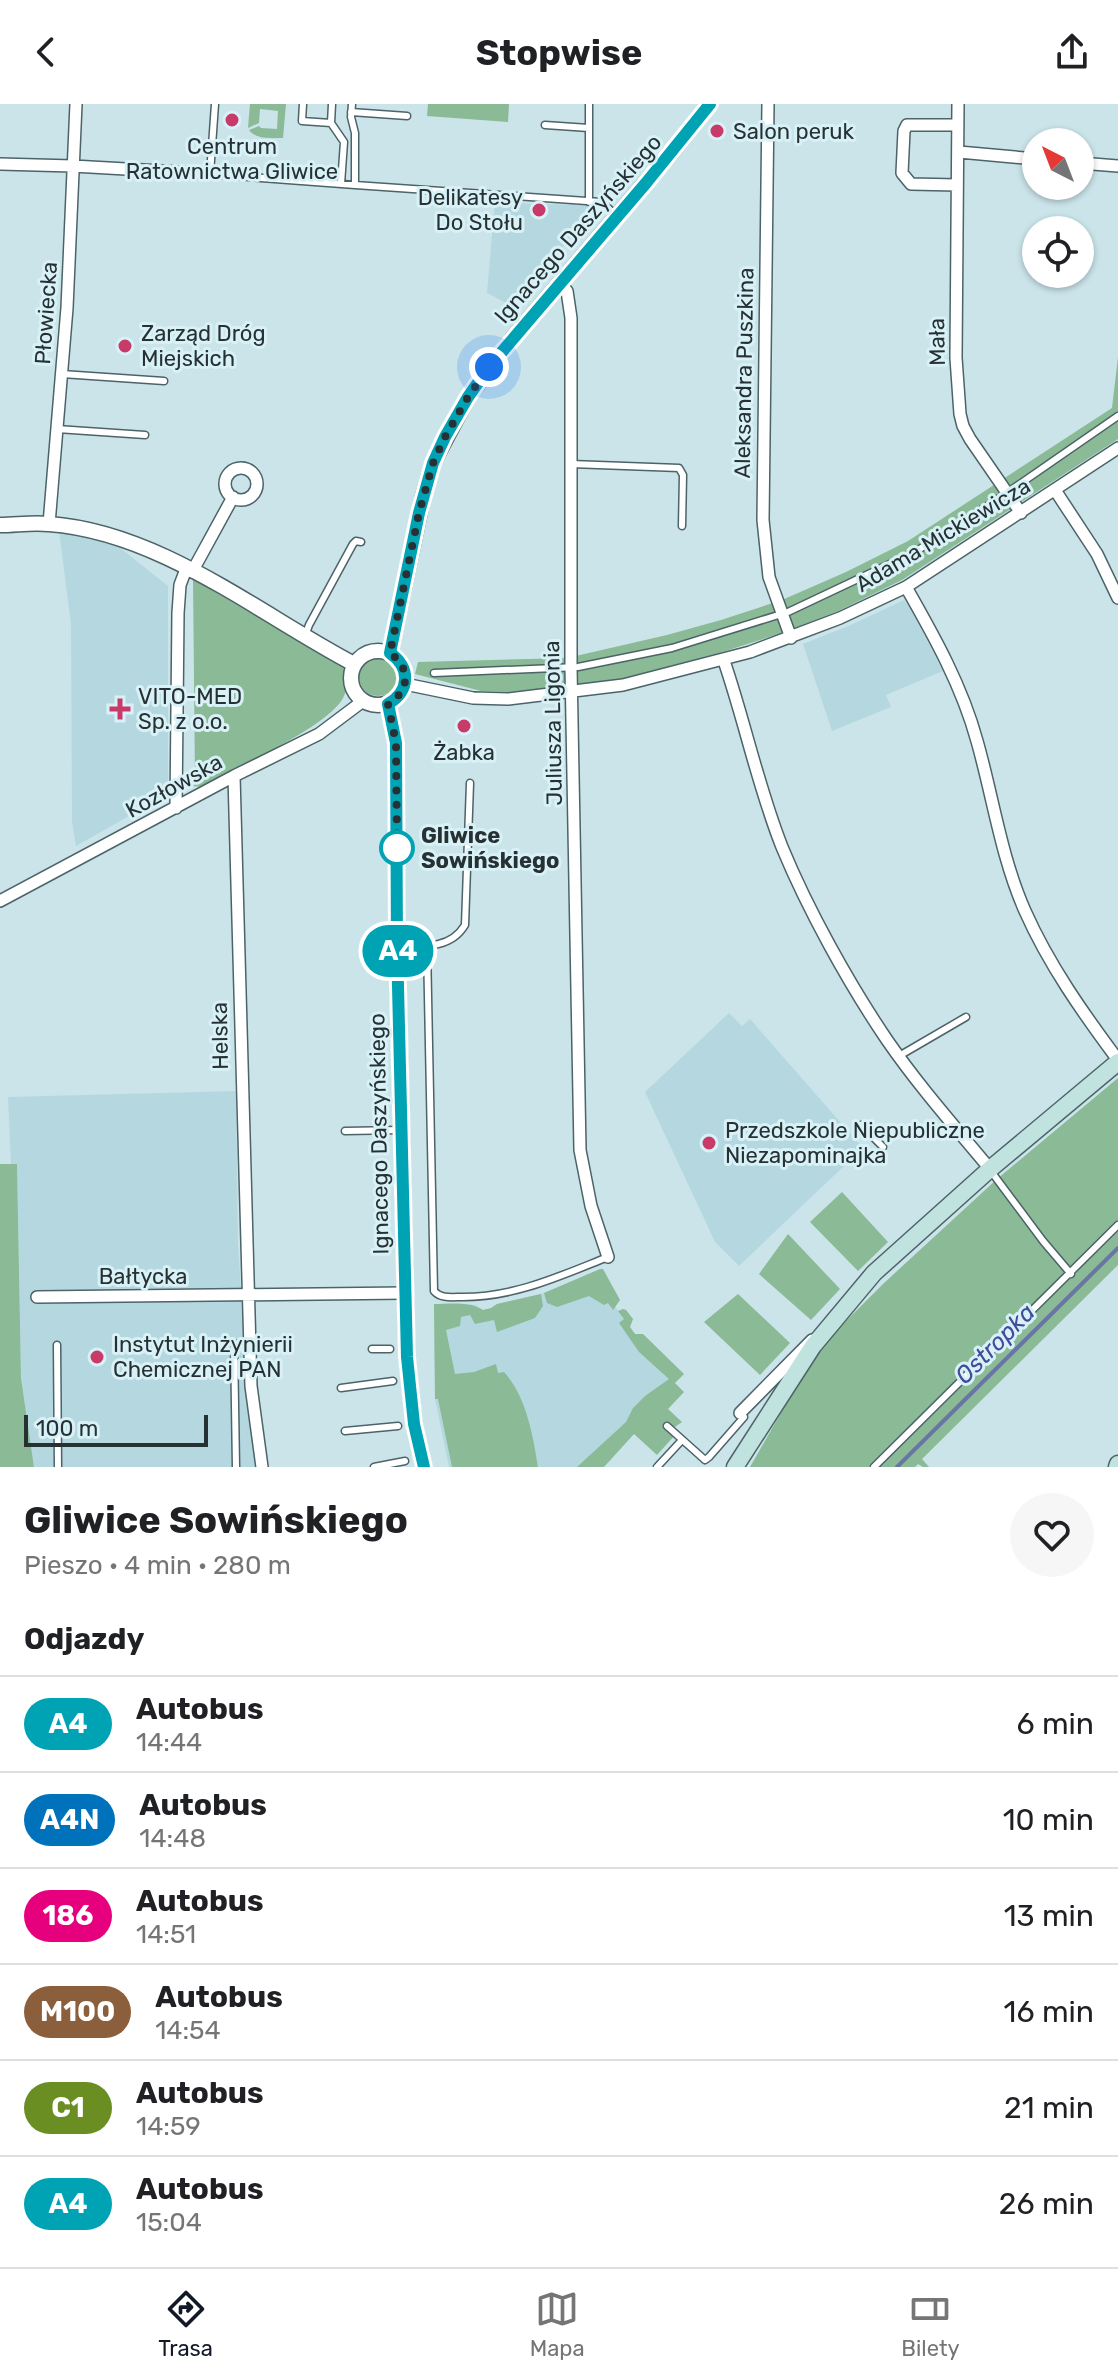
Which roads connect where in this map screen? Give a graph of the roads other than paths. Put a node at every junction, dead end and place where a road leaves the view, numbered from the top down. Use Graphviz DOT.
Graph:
graph roads {
  1 [pos="76,104"];
  2 [pos="215,104"];
  3 [pos="303,104"];
  4 [pos="332,104"];
  5 [pos="589,104"];
  6 [pos="710,104"];
  7 [pos="768,104"];
  8 [pos="958,104"];
  9 [pos="352,108"];
  10 [pos="407,116"];
  11 [pos="331,123"];
  12 [pos="545,125"];
  13 [pos="958,125"];
  14 [pos="589,128"];
  15 [pos="959,152"];
  16 [pos="1022,158"];
  17 [pos="0,164"];
  18 [pos="1094,164"];
  19 [pos="73,166"];
  20 [pos="1118,166"];
  21 [pos="196,173"];
  22 [pos="210,174"];
  23 [pos="341,184"];
  24 [pos="355,185"];
  25 [pos="957,185"];
  26 [pos="589,202"];
  27 [pos="618,216"];
  28 [pos="560,283"];
  29 [pos="62,374"];
  30 [pos="164,381"];
  31 [pos="1118,416"];
  32 [pos="57,429"];
  33 [pos="145,435"];
  34 [pos="1118,448"];
  35 [pos="571,464"];
  36 [pos="1055,490"];
  37 [pos="1006,493"];
  38 [pos="233,497"];
  39 [pos="1021,513"];
  40 [pos="49,524"];
  41 [pos="0,525"];
  42 [pos="682,526"];
  43 [pos="361,542"];
  44 [pos="189,570"];
  45 [pos="906,587"];
  46 [pos="1118,598"];
  47 [pos="782,614"];
  48 [pos="305,636"];
  49 [pos="791,638"];
  50 [pos="390,653"];
  51 [pos="724,661"];
  52 [pos="354,664"];
  53 [pos="571,668"];
  54 [pos="434,673"];
  55 [pos="405,684"];
  56 [pos="572,693"];
  57 [pos="363,701"];
  58 [pos="388,704"];
  59 [pos="234,776"];
  60 [pos="470,783"];
  61 [pos="176,808"];
  62 [pos="0,901"];
  63 [pos="397,945"];
  64 [pos="427,947"];
  65 [pos="966,1017"];
  66 [pos="899,1056"];
  67 [pos="1118,1061"];
  68 [pos="861,1125"];
  69 [pos="401,1130"];
  70 [pos="345,1131"];
  71 [pos="883,1147"];
  72 [pos="990,1169"];
  73 [pos="1118,1225"];
  74 [pos="608,1257"];
  75 [pos="1071,1274"];
  76 [pos="405,1293"];
  77 [pos="248,1295"];
  78 [pos="37,1297"];
  79 [pos="828,1327"];
  80 [pos="234,1343"];
  81 [pos="57,1345"];
  82 [pos="372,1349"];
  83 [pos="390,1349"];
  84 [pos="393,1381"];
  85 [pos="341,1388"];
  86 [pos="742,1415"];
  87 [pos="398,1426"];
  88 [pos="667,1426"];
  89 [pos="345,1431"];
  90 [pos="682,1440"];
  91 [pos="405,1461"];
  92 [pos="58,1467"];
  93 [pos="236,1467"];
  94 [pos="262,1467"];
  95 [pos="374,1467"];
  96 [pos="424,1467"];
  97 [pos="657,1467"];
  98 [pos="735,1467"];
  99 [pos="874,1467"];
  1 -- 19 [label="street, Płowiecka"];
  2 -- 22 [label="lane"];
  3 -- 11 [label="lane"];
  4 -- 11 [label="lane"];
  5 -- 14 [label="lane"];
  6 -- 27 [label="street, Ignacego Daszyńskiego"];
  7 -- 47 [label="street, Aleksandra Puszkina"];
  8 -- 13 [label="street, Mała"];
  9 -- 10 [label="lane"];
  9 -- 24 [label="lane"];
  11 -- 23 [label="lane"];
  12 -- 14 [label="lane"];
  13 -- 15 [label="street, Mała"];
  13 -- 25 [label="street"];
  14 -- 26 [label="lane"];
  15 -- 16 [label="street"];
  15 -- 25 [label="street, Mała"];
  17 -- 19 [label="street"];
  18 -- 20 [label="street"];
  19 -- 21 [label="street"];
  19 -- 29 [label="street, Płowiecka"];
  21 -- 22 [label="lane"];
  22 -- 23 [label="lane"];
  23 -- 24 [label="lane"];
  24 -- 26 [label="lane"];
  25 -- 37 [label="street, Mała"];
  26 -- 27 [label="lane"];
  27 -- 28 [label="street, Ignacego Daszyńskiego"];
  28 -- 35 [label="street, Juliusza Ligonia"];
  28 -- 50 [label="street, Ignacego Daszyńskiego"];
  29 -- 30 [label="lane"];
  29 -- 32 [label="street, Płowiecka"];
  31 -- 37 [label="lane"];
  32 -- 33 [label="lane"];
  32 -- 40 [label="street, Płowiecka"];
  34 -- 36 [label="street, Adama Mickiewicza"];
  35 -- 42 [label="lane"];
  35 -- 53 [label="street, Juliusza Ligonia"];
  36 -- 39 [label="street, Adama Mickiewicza"];
  36 -- 46 [label="street"];
  37 -- 39 [label="street, Mała"];
  37 -- 47 [label="lane"];
  38 -- 44 [label="street"];
  39 -- 45 [label="street, Adama Mickiewicza"];
  40 -- 41 [label="street"];
  40 -- 44 [label="street"];
  43 -- 48 [label="lane"];
  44 -- 48 [label="street"];
  44 -- 61 [label="street"];
  45 -- 49 [label="street, Adama Mickiewicza"];
  45 -- 67 [label="street"];
  47 -- 49 [label="street, Aleksandra Puszkina"];
  47 -- 53 [label="lane"];
  48 -- 52 [label="street"];
  49 -- 51 [label="street, Adama Mickiewicza"];
  50 -- 52 [label="street"];
  50 -- 55 [label="street"];
  51 -- 56 [label="street, Adama Mickiewicza"];
  51 -- 66 [label="street"];
  52 -- 57 [label="street"];
  53 -- 54 [label="lane"];
  53 -- 56 [label="street, Juliusza Ligonia"];
  55 -- 56 [label="street, Adama Mickiewicza"];
  55 -- 58 [label="street"];
  56 -- 74 [label="street, Juliusza Ligonia"];
  57 -- 58 [label="street"];
  57 -- 59 [label="street, Kozłowska"];
  58 -- 63 [label="street, Ignacego Daszyńskiego"];
  59 -- 61 [label="street, Kozłowska"];
  59 -- 77 [label="street, Helska"];
  60 -- 64 [label="lane"];
  61 -- 62 [label="street, Kozłowska"];
  63 -- 64 [label="lane"];
  63 -- 69 [label="street, Ignacego Daszyńskiego"];
  64 -- 74 [label="lane"];
  65 -- 66 [label="lane"];
  66 -- 72 [label="street"];
  67 -- 72 [label="main road"];
  68 -- 71 [label="lane"];
  69 -- 70 [label="lane"];
  69 -- 76 [label="street, Ignacego Daszyńskiego"];
  72 -- 75 [label="lane"];
  72 -- 79 [label="main road"];
  73 -- 75 [label="lane"];
  75 -- 99 [label="lane"];
  76 -- 77 [label="street, Bałtycka"];
  76 -- 96 [label="street, Ignacego Daszyńskiego"];
  77 -- 78 [label="street, Bałtycka"];
  77 -- 94 [label="street"];
  79 -- 86 [label="street"];
  79 -- 98 [label="main road"];
  80 -- 93 [label="lane"];
  81 -- 92 [label="lane"];
  82 -- 83 [label="lane"];
  84 -- 85 [label="lane"];
  86 -- 90 [label="lane"];
  87 -- 89 [label="lane"];
  88 -- 90 [label="lane"];
  90 -- 97 [label="lane"];
  91 -- 95 [label="lane"];
}
